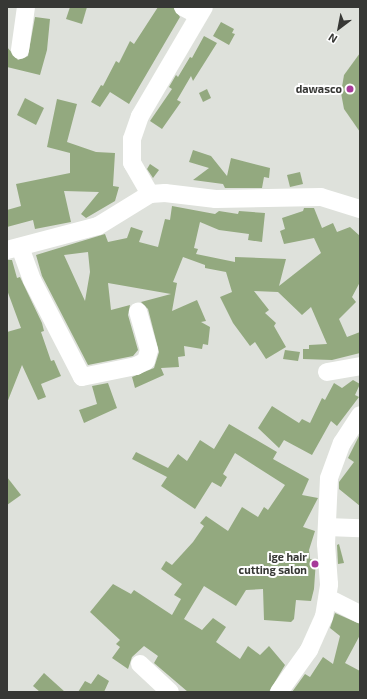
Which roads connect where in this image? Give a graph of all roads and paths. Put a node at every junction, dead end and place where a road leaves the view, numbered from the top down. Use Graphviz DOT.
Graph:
graph roads {
  1 [pos="26,7"];
  2 [pos="183,7"];
  3 [pos="201,11"];
  4 [pos="20,50"];
  5 [pos="150,194"];
  6 [pos="360,209"];
  7 [pos="14,249"];
  8 [pos="138,312"];
  9 [pos="360,366"];
  10 [pos="327,372"];
  11 [pos="360,415"];
  12 [pos="327,527"];
  13 [pos="360,528"];
  14 [pos="328,598"];
  15 [pos="360,614"];
  16 [pos="140,664"];
  17 [pos="170,692"];
  18 [pos="279,692"];
  1 -- 4 [label="street"];
  2 -- 3 [label="street"];
  3 -- 5 [label="street"];
  5 -- 6 [label="street"];
  5 -- 7 [label="street"];
  7 -- 8 [label="street"];
  9 -- 10 [label="street"];
  11 -- 12 [label="street"];
  12 -- 13 [label="street"];
  12 -- 14 [label="street"];
  14 -- 15 [label="street"];
  14 -- 18 [label="street"];
  16 -- 17 [label="street"];
}
